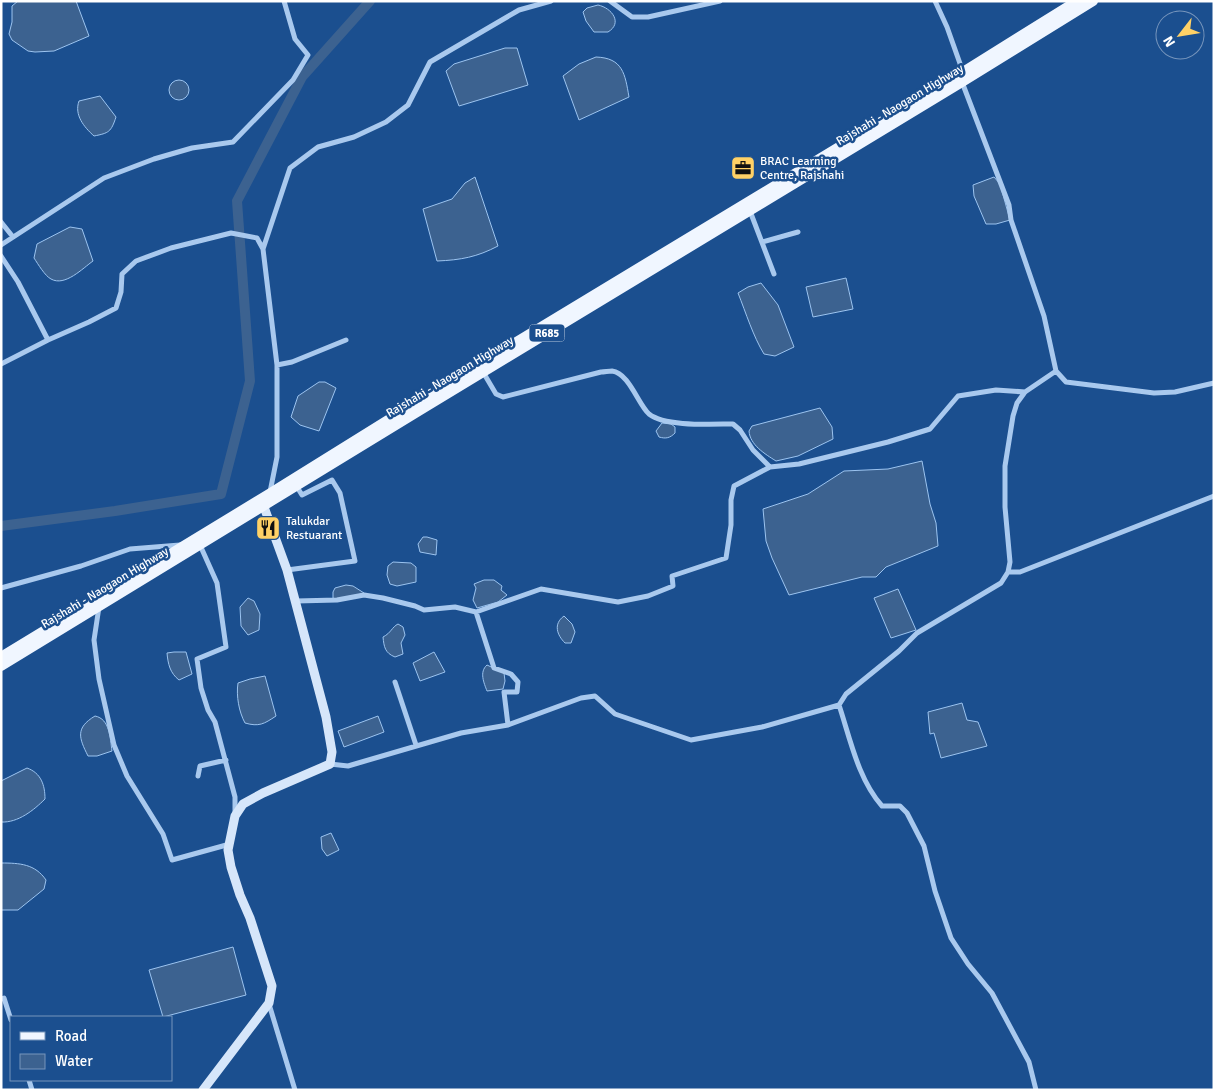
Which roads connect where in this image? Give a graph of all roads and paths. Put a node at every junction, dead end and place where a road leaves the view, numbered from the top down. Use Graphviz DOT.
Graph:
graph roads {
  1 [pos="284,1"];
  2 [pos="551,1"];
  3 [pos="610,1"];
  4 [pos="720,1"];
  5 [pos="935,1"];
  6 [pos="1077,1"];
  7 [pos="1093,1"];
  8 [pos="1015,45"];
  9 [pos="963,72"];
  10 [pos="962,82"];
  11 [pos="916,105"];
  12 [pos="750,211"];
  13 [pos="1,222"];
  14 [pos="798,232"];
  15 [pos="13,236"];
  16 [pos="762,242"];
  17 [pos="1,245"];
  18 [pos="263,249"];
  19 [pos="1,256"];
  20 [pos="774,274"];
  21 [pos="48,340"];
  22 [pos="346,340"];
  23 [pos="1,364"];
  24 [pos="276,365"];
  25 [pos="1056,371"];
  26 [pos="483,372"];
  27 [pos="1214,383"];
  28 [pos="1025,392"];
  29 [pos="334,458"];
  30 [pos="770,467"];
  31 [pos="297,487"];
  32 [pos="269,494"];
  33 [pos="1213,498"];
  34 [pos="264,507"];
  35 [pos="186,544"];
  36 [pos="200,545"];
  37 [pos="170,558"];
  38 [pos="287,570"];
  39 [pos="1008,572"];
  40 [pos="1,588"];
  41 [pos="296,601"];
  42 [pos="99,606"];
  43 [pos="476,612"];
  44 [pos="1,657"];
  45 [pos="1,666"];
  46 [pos="395,682"];
  47 [pos="839,705"];
  48 [pos="508,725"];
  49 [pos="416,746"];
  50 [pos="226,760"];
  51 [pos="330,764"];
  52 [pos="198,776"];
  53 [pos="235,816"];
  54 [pos="230,844"];
  55 [pos="1,999"];
  56 [pos="269,1003"];
  57 [pos="10,1017"];
  58 [pos="203,1090"];
  59 [pos="295,1090"];
  60 [pos="1036,1090"];
  1 -- 15 [label="street"];
  2 -- 18 [label="street"];
  3 -- 4 [label="street"];
  5 -- 9 [label="street"];
  6 -- 8 [label="main road, Rajshahi - Naogaon Highway / R685"];
  7 -- 8 [label="main road, Rajshahi - Naogaon Highway / R685"];
  8 -- 9 [label="main road, Rajshahi - Naogaon Highway / R685"];
  8 -- 10 [label="main road, Rajshahi - Naogaon Highway / R685"];
  9 -- 11 [label="main road, Rajshahi - Naogaon Highway / R685"];
  10 -- 11 [label="main road, Rajshahi - Naogaon Highway / R685"];
  10 -- 25 [label="street"];
  11 -- 12 [label="main road, Rajshahi - Naogaon Highway / R685"];
  11 -- 29 [label="main road, Rajshahi - Naogaon Highway / R685"];
  12 -- 16 [label="street"];
  12 -- 26 [label="main road, Rajshahi - Naogaon Highway / R685"];
  13 -- 15 [label="street"];
  14 -- 16 [label="street"];
  15 -- 17 [label="street"];
  16 -- 20 [label="street"];
  18 -- 21 [label="street"];
  18 -- 24 [label="street"];
  19 -- 21 [label="street"];
  21 -- 23 [label="street"];
  22 -- 24 [label="street"];
  24 -- 32 [label="street"];
  25 -- 27 [label="street"];
  25 -- 28 [label="street"];
  26 -- 29 [label="main road, Rajshahi - Naogaon Highway / R685"];
  26 -- 30 [label="street"];
  28 -- 30 [label="street"];
  28 -- 39 [label="street"];
  29 -- 31 [label="main road, Rajshahi - Naogaon Highway / R685"];
  29 -- 32 [label="main road, Rajshahi - Naogaon Highway / R685"];
  30 -- 43 [label="street"];
  31 -- 34 [label="main road, Rajshahi - Naogaon Highway / R685"];
  31 -- 38 [label="street"];
  32 -- 35 [label="main road, Rajshahi - Naogaon Highway / R685"];
  33 -- 39 [label="street"];
  34 -- 36 [label="main road, Rajshahi - Naogaon Highway / R685"];
  34 -- 38 [label="main road"];
  35 -- 37 [label="main road, Rajshahi - Naogaon Highway / R685"];
  35 -- 40 [label="street"];
  36 -- 37 [label="main road, Rajshahi - Naogaon Highway / R685"];
  36 -- 50 [label="street"];
  37 -- 42 [label="main road, Rajshahi - Naogaon Highway / R685"];
  37 -- 44 [label="main road, Rajshahi - Naogaon Highway / R685"];
  38 -- 41 [label="main road"];
  39 -- 47 [label="street"];
  41 -- 43 [label="street"];
  41 -- 51 [label="main road"];
  42 -- 45 [label="main road, Rajshahi - Naogaon Highway / R685"];
  42 -- 54 [label="street"];
  43 -- 48 [label="street"];
  46 -- 49 [label="street"];
  47 -- 48 [label="street"];
  47 -- 60 [label="street"];
  48 -- 49 [label="street"];
  49 -- 51 [label="street"];
  50 -- 52 [label="street"];
  50 -- 53 [label="street"];
  51 -- 53 [label="main road"];
  53 -- 54 [label="main road"];
  54 -- 56 [label="main road"];
  55 -- 57 [label="street"];
  56 -- 58 [label="main road"];
  56 -- 59 [label="street"];
}
